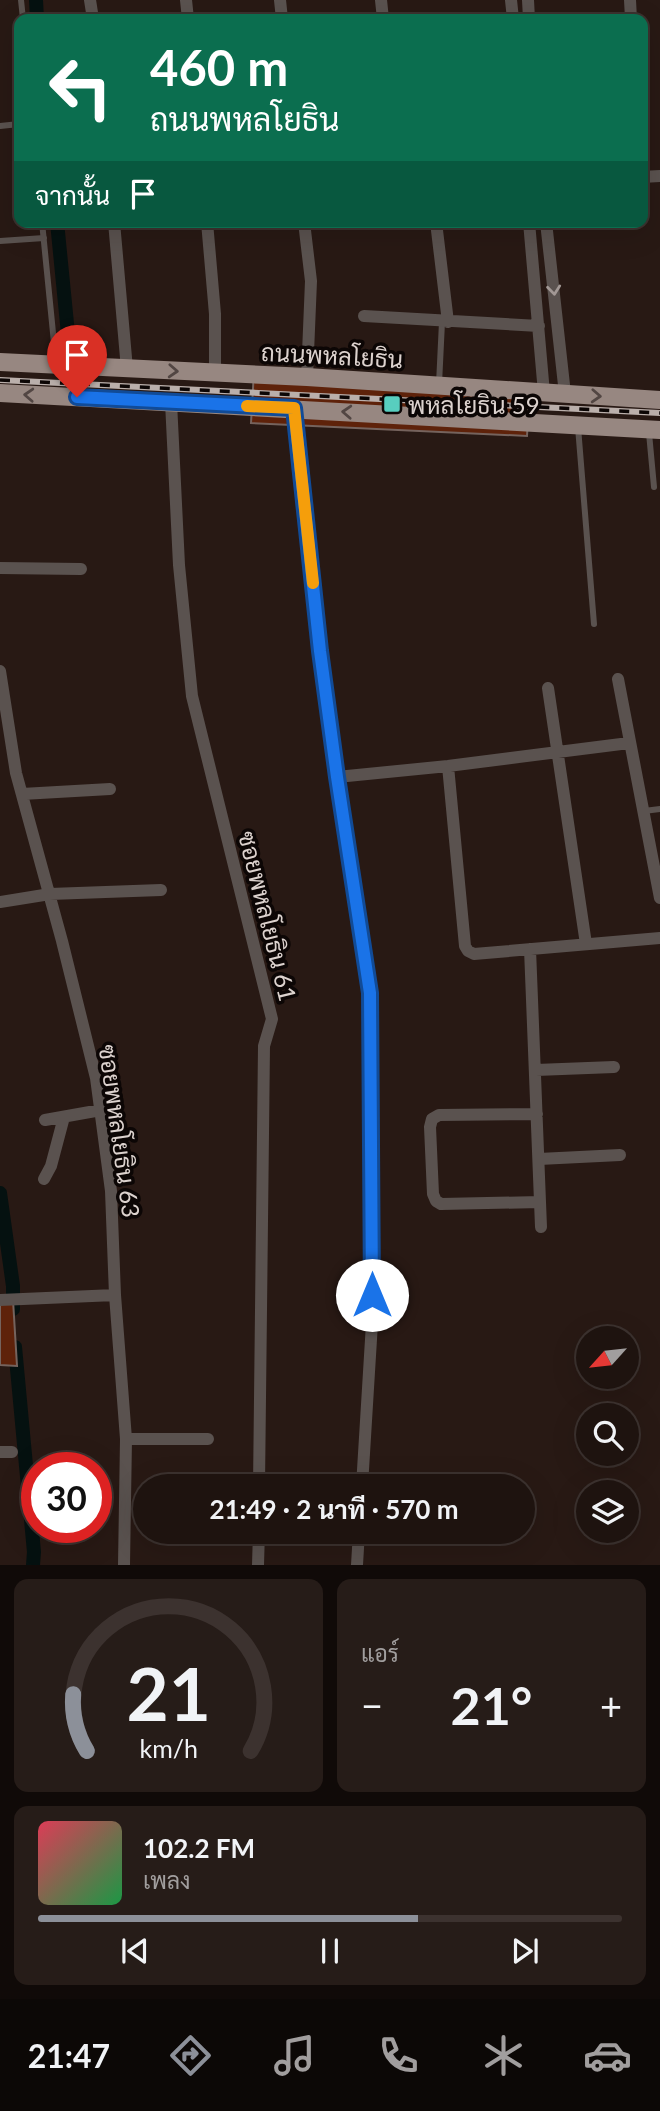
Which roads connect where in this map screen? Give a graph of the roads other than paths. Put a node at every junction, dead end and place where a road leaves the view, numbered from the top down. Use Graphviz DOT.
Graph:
graph roads {
  1 [pos="43,228"];
  2 [pos="115,228"];
  3 [pos="207,228"];
  4 [pos="305,228"];
  5 [pos="437,228"];
  6 [pos="530,228"];
  7 [pos="548,228"];
  8 [pos="44,238"];
  9 [pos="0,241"];
  10 [pos="364,316"];
  11 [pos="445,322"];
  12 [pos="539,326"];
  13 [pos="0,362"];
  14 [pos="56,365"];
  15 [pos="75,366"];
  16 [pos="127,369"];
  17 [pos="215,373"];
  18 [pos="307,377"];
  19 [pos="439,386"];
  20 [pos="0,393"];
  21 [pos="544,393"];
  22 [pos="565,394"];
  23 [pos="58,396"];
  24 [pos="77,397"];
  25 [pos="660,400"];
  26 [pos="171,402"];
  27 [pos="294,408"];
  28 [pos="578,425"];
  29 [pos="654,430"];
  30 [pos="654,486"];
  31 [pos="0,568"];
  32 [pos="81,569"];
  33 [pos="594,624"];
  34 [pos="0,671"];
  35 [pos="618,679"];
  36 [pos="548,688"];
  37 [pos="629,743"];
  38 [pos="557,751"];
  39 [pos="447,766"];
  40 [pos="337,777"];
  41 [pos="110,789"];
  42 [pos="22,794"];
  43 [pos="660,809"];
  44 [pos="642,812"];
  45 [pos="161,890"];
  46 [pos="50,894"];
  47 [pos="660,898"];
  48 [pos="0,902"];
  49 [pos="660,938"];
  50 [pos="586,944"];
  51 [pos="530,949"];
  52 [pos="614,1067"];
  53 [pos="536,1070"];
  54 [pos="101,1110"];
  55 [pos="537,1114"];
  56 [pos="64,1117"];
  57 [pos="45,1120"];
  58 [pos="620,1155"];
  59 [pos="539,1159"];
  60 [pos="44,1179"];
  61 [pos="540,1202"];
  62 [pos="541,1227"];
  63 [pos="115,1295"];
  64 [pos="7,1300"];
  65 [pos="126,1439"];
  66 [pos="208,1439"];
  67 [pos="259,1474"];
  68 [pos="363,1474"];
  69 [pos="259,1544"];
  70 [pos="358,1544"];
  71 [pos="124,1565"];
  72 [pos="258,1565"];
  73 [pos="357,1565"];
  1 -- 8 [label="lane"];
  2 -- 16 [label="street"];
  3 -- 17 [label="street"];
  4 -- 18 [label="street"];
  5 -- 11 [label="street"];
  6 -- 12 [label="street"];
  7 -- 22 [label="street, one-way"];
  8 -- 9 [label="lane"];
  8 -- 14 [label="lane"];
  10 -- 11 [label="street"];
  11 -- 12 [label="street"];
  11 -- 19 [label="lane"];
  12 -- 21 [label="street"];
  13 -- 14 [label="main road, ถนนพหลโยธิน"];
  14 -- 15 [label="main road, ถนนพหลโยธิน"];
  14 -- 23 [label="main road"];
  15 -- 16 [label="main road, ถนนพหลโยธิน"];
  15 -- 24 [label="main road"];
  16 -- 17 [label="main road, ถนนพหลโยธิน, one-way"];
  17 -- 18 [label="main road, ถนนพหลโยธิน"];
  18 -- 19 [label="main road, ถนนพหลโยธิน"];
  19 -- 21 [label="main road, ถนนพหลโยธิน"];
  23 -- 20 [label="main road, one-way"];
  21 -- 22 [label="main road, ถนนพหลโยธิน"];
  22 -- 25 [label="main road, ถนนพหลโยธิน, one-way"];
  23 -- 24 [label="main road"];
  24 -- 26 [label="main road"];
  26 -- 27 [label="main road"];
  26 -- 67 [label="street, ซอยพหลโยธิน 61"];
  28 -- 27 [label="main road, one-way"];
  27 -- 40 [label="street"];
  28 -- 29 [label="main road"];
  28 -- 33 [label="lane"];
  29 -- 30 [label="lane"];
  31 -- 32 [label="street"];
  34 -- 42 [label="street, ซอยพหลโยธิน 63"];
  35 -- 37 [label="street"];
  36 -- 38 [label="street"];
  37 -- 38 [label="street"];
  37 -- 44 [label="street"];
  38 -- 39 [label="street"];
  38 -- 50 [label="street"];
  39 -- 40 [label="street"];
  39 -- 51 [label="street"];
  40 -- 68 [label="street"];
  41 -- 42 [label="street"];
  42 -- 46 [label="street, ซอยพหลโยธิน 63"];
  43 -- 44 [label="lane"];
  44 -- 47 [label="street"];
  45 -- 46 [label="street"];
  46 -- 48 [label="street"];
  46 -- 54 [label="street, ซอยพหลโยธิน 63"];
  49 -- 50 [label="street"];
  50 -- 51 [label="street"];
  51 -- 53 [label="street"];
  52 -- 53 [label="street"];
  53 -- 55 [label="street"];
  54 -- 56 [label="street"];
  54 -- 63 [label="street, ซอยพหลโยธิน 63"];
  55 -- 59 [label="street"];
  55 -- 61 [label="street"];
  56 -- 57 [label="street"];
  56 -- 60 [label="street"];
  58 -- 59 [label="street"];
  59 -- 61 [label="street"];
  61 -- 62 [label="street"];
  63 -- 64 [label="street"];
  63 -- 65 [label="street, ซอยพหลโยธิน 63"];
  65 -- 66 [label="street"];
  65 -- 71 [label="street, ซอยพหลโยธิน 63"];
  69 -- 72 [label="street"];
  70 -- 73 [label="street"];
}
